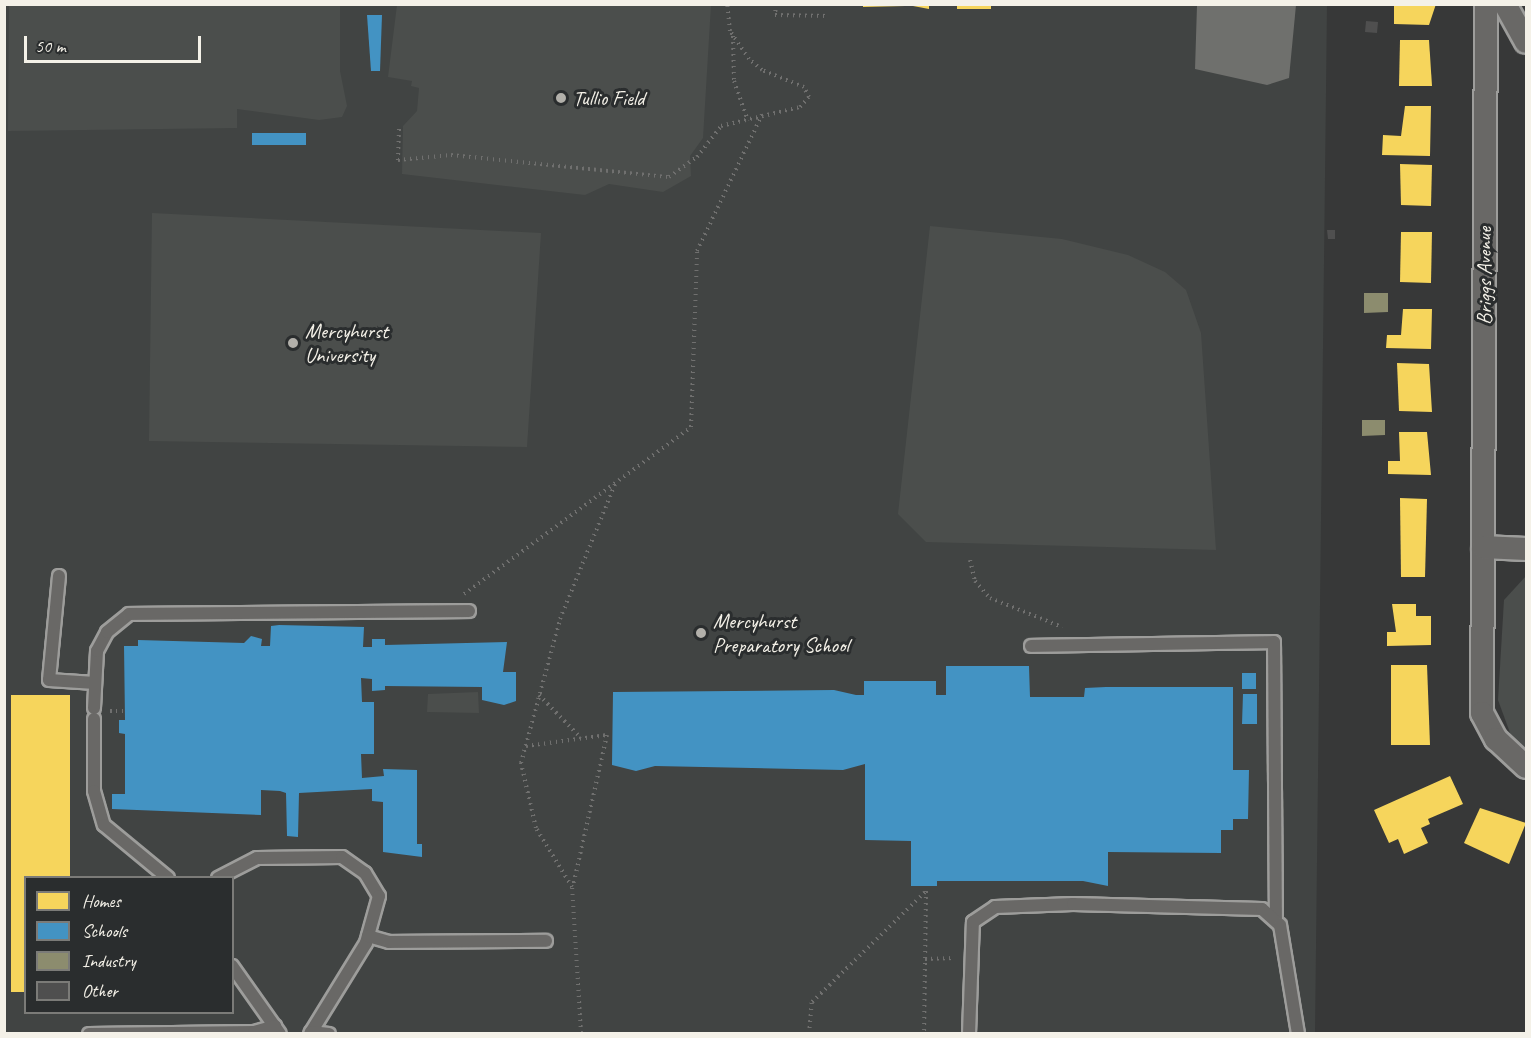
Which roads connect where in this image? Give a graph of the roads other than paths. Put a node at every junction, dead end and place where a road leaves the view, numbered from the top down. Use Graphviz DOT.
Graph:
graph roads {
  1 [pos="1486,4"];
  2 [pos="1505,4"];
  3 [pos="1527,42"];
  4 [pos="1483,547"];
  5 [pos="1527,549"];
  6 [pos="59,576"];
  7 [pos="469,612"];
  8 [pos="1031,646"];
  9 [pos="95,683"];
  10 [pos="1527,767"];
  11 [pos="166,876"];
  12 [pos="222,876"];
  13 [pos="1276,918"];
  14 [pos="369,936"];
  15 [pos="546,941"];
  16 [pos="234,969"];
  17 [pos="277,1030"];
  18 [pos="311,1033"];
  19 [pos="89,1034"];
  20 [pos="329,1034"];
  21 [pos="969,1034"];
  22 [pos="1298,1034"];
  1 -- 4 [label="street, Briggs Avenue"];
  2 -- 3 [label="street"];
  4 -- 5 [label="street"];
  4 -- 10 [label="street, Briggs Avenue"];
  6 -- 9 [label="lane"];
  7 -- 9 [label="lane"];
  8 -- 13 [label="lane"];
  9 -- 11 [label="lane"];
  12 -- 14 [label="lane"];
  13 -- 21 [label="lane"];
  13 -- 22 [label="lane"];
  14 -- 15 [label="lane"];
  14 -- 18 [label="lane"];
  16 -- 17 [label="lane"];
  17 -- 19 [label="lane"];
  18 -- 20 [label="lane"];
}
